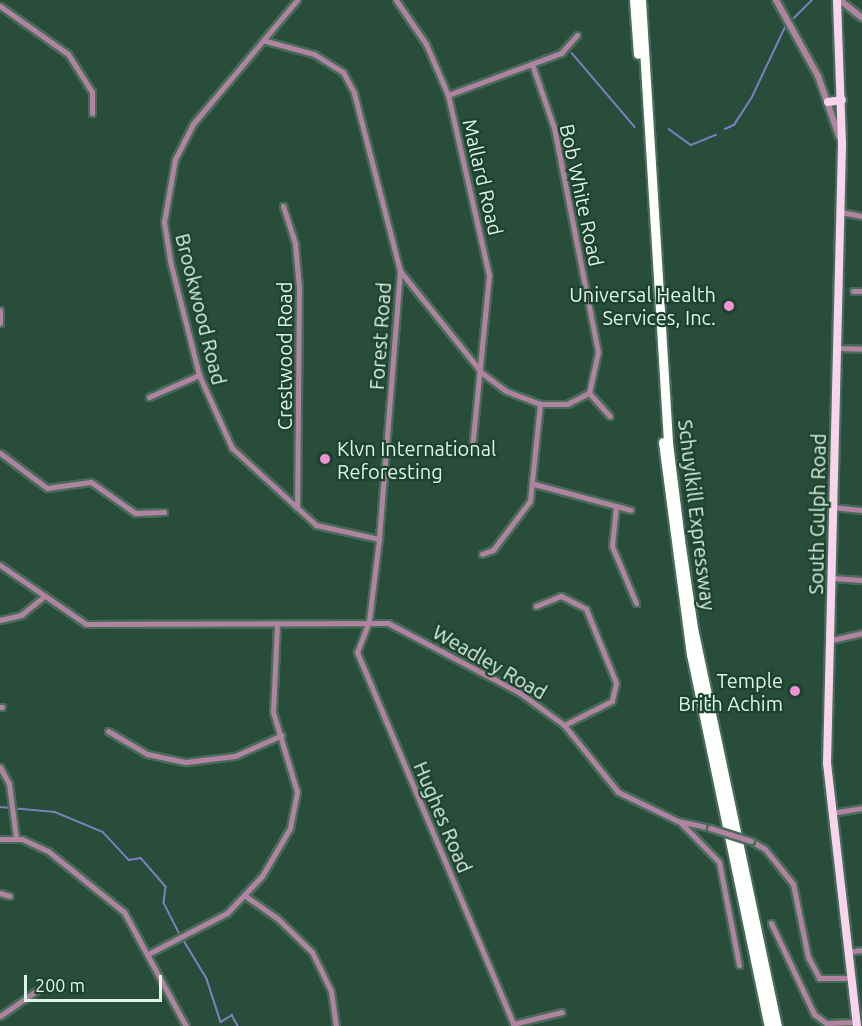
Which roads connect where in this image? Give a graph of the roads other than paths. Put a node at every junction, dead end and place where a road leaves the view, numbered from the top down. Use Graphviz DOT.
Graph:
graph roads {
  1 [pos="297,0"];
  2 [pos="396,0"];
  3 [pos="634,0"];
  4 [pos="641,0"];
  5 [pos="776,0"];
  6 [pos="839,0"];
  7 [pos="0,6"];
  8 [pos="862,18"];
  9 [pos="577,35"];
  10 [pos="266,41"];
  11 [pos="532,64"];
  12 [pos="448,95"];
  13 [pos="842,100"];
  14 [pos="828,102"];
  15 [pos="92,113"];
  16 [pos="842,145"];
  17 [pos="283,206"];
  18 [pos="841,212"];
  19 [pos="862,216"];
  20 [pos="400,271"];
  21 [pos="853,291"];
  22 [pos="862,291"];
  23 [pos="0,310"];
  24 [pos="0,323"];
  25 [pos="837,348"];
  26 [pos="862,349"];
  27 [pos="482,373"];
  28 [pos="199,375"];
  29 [pos="589,393"];
  30 [pos="149,397"];
  31 [pos="540,405"];
  32 [pos="610,416"];
  33 [pos="472,447"];
  34 [pos="0,453"];
  35 [pos="534,484"];
  36 [pos="616,506"];
  37 [pos="831,507"];
  38 [pos="297,508"];
  39 [pos="631,510"];
  40 [pos="862,510"];
  41 [pos="164,512"];
  42 [pos="379,539"];
  43 [pos="482,554"];
  44 [pos="0,565"];
  45 [pos="832,578"];
  46 [pos="862,580"];
  47 [pos="43,597"];
  48 [pos="636,603"];
  49 [pos="536,606"];
  50 [pos="0,620"];
  51 [pos="369,621"];
  52 [pos="277,622"];
  53 [pos="862,633"];
  54 [pos="832,640"];
  55 [pos="564,725"];
  56 [pos="108,731"];
  57 [pos="282,735"];
  58 [pos="0,767"];
  59 [pos="862,808"];
  60 [pos="831,813"];
  61 [pos="678,820"];
  62 [pos="16,838"];
  63 [pos="0,839"];
  64 [pos="0,892"];
  65 [pos="244,895"];
  66 [pos="10,896"];
  67 [pos="771,923"];
  68 [pos="862,950"];
  69 [pos="848,952"];
  70 [pos="148,954"];
  71 [pos="739,965"];
  72 [pos="850,978"];
  73 [pos="36,990"];
  74 [pos="562,1012"];
  75 [pos="0,1016"];
  76 [pos="857,1024"];
  77 [pos="513,1025"];
  78 [pos="186,1026"];
  79 [pos="336,1026"];
  80 [pos="769,1026"];
  81 [pos="777,1026"];
  1 -- 10 [label="street, Brookwood Road"];
  2 -- 12 [label="street, Mallard Road"];
  3 -- 80 [label="highway, Schuylkill Expressway"];
  4 -- 81 [label="highway, Schuylkill Expressway"];
  5 -- 14 [label="street"];
  6 -- 8 [label="street"];
  6 -- 13 [label="main road, South Gulph Road"];
  7 -- 15 [label="street"];
  9 -- 11 [label="street"];
  10 -- 20 [label="street, Forest Road"];
  10 -- 28 [label="street, Brookwood Road"];
  11 -- 12 [label="street"];
  11 -- 29 [label="street, Bob White Road"];
  12 -- 27 [label="street, Mallard Road"];
  13 -- 14 [label="main road"];
  13 -- 16 [label="main road, South Gulph Road"];
  14 -- 16 [label="street"];
  16 -- 18 [label="main road, South Gulph Road"];
  17 -- 38 [label="street, Crestwood Road"];
  18 -- 19 [label="street"];
  18 -- 25 [label="main road, South Gulph Road"];
  20 -- 27 [label="street"];
  20 -- 42 [label="street, Forest Road"];
  21 -- 22 [label="street"];
  23 -- 24 [label="street"];
  25 -- 26 [label="street"];
  25 -- 37 [label="main road, South Gulph Road"];
  27 -- 31 [label="street"];
  27 -- 33 [label="street, Mallard Road"];
  28 -- 30 [label="street"];
  28 -- 38 [label="street, Brookwood Road"];
  29 -- 31 [label="street"];
  29 -- 32 [label="street"];
  31 -- 35 [label="street"];
  34 -- 41 [label="street"];
  35 -- 36 [label="street"];
  35 -- 43 [label="street"];
  36 -- 39 [label="street"];
  36 -- 48 [label="street"];
  37 -- 40 [label="street"];
  37 -- 45 [label="main road, South Gulph Road"];
  38 -- 42 [label="street, Brookwood Road"];
  42 -- 51 [label="street, Forest Road"];
  44 -- 47 [label="street, Weadley Road"];
  45 -- 46 [label="street"];
  45 -- 54 [label="main road, South Gulph Road"];
  47 -- 50 [label="street"];
  47 -- 52 [label="street, Weadley Road"];
  49 -- 55 [label="street"];
  51 -- 52 [label="street, Weadley Road"];
  51 -- 55 [label="street, Weadley Road"];
  51 -- 77 [label="street, Hughes Road"];
  52 -- 57 [label="street"];
  53 -- 54 [label="street"];
  54 -- 60 [label="main road, South Gulph Road"];
  55 -- 61 [label="street, Weadley Road"];
  56 -- 57 [label="street"];
  57 -- 65 [label="street"];
  58 -- 62 [label="street"];
  59 -- 60 [label="street"];
  60 -- 69 [label="main road, South Gulph Road"];
  61 -- 71 [label="street"];
  61 -- 72 [label="street, Weadley Road, bridge"];
  62 -- 63 [label="street"];
  62 -- 70 [label="street"];
  64 -- 66 [label="street"];
  65 -- 70 [label="street"];
  65 -- 79 [label="street"];
  67 -- 76 [label="street"];
  68 -- 69 [label="street"];
  69 -- 72 [label="main road, South Gulph Road"];
  70 -- 78 [label="street"];
  72 -- 76 [label="main road, South Gulph Road"];
  73 -- 75 [label="street"];
  74 -- 77 [label="street"];
}
